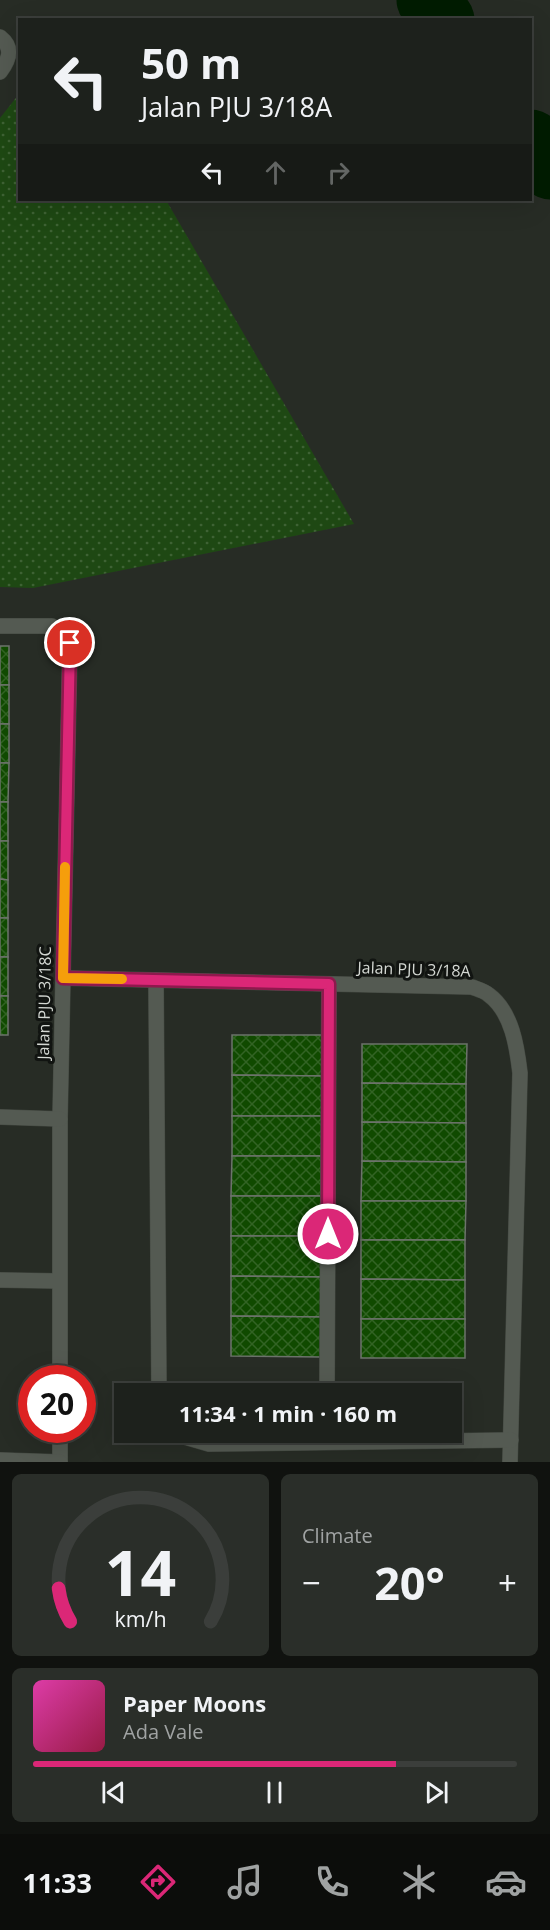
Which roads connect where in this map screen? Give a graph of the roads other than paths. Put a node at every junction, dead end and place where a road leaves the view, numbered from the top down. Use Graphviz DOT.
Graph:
graph roads {
  1 [pos="0,37"];
  2 [pos="0,72"];
  3 [pos="0,626"];
  4 [pos="63,978"];
  5 [pos="156,980"];
  6 [pos="329,984"];
  7 [pos="0,1117"];
  8 [pos="60,1119"];
  9 [pos="0,1280"];
  10 [pos="59,1281"];
  11 [pos="60,1365"];
  12 [pos="159,1383"];
  13 [pos="327,1383"];
  14 [pos="462,1439"];
  15 [pos="511,1440"];
  16 [pos="60,1443"];
  17 [pos="206,1443"];
  18 [pos="229,1443"];
  19 [pos="0,1460"];
  20 [pos="60,1462"];
  21 [pos="510,1462"];
  1 -- 2 [label="street"];
  3 -- 4 [label="street, Jalan PJU 3/18C"];
  4 -- 5 [label="street, Jalan PJU 3/18A"];
  4 -- 8 [label="street, Jalan PJU 3/18C"];
  5 -- 6 [label="street, Jalan PJU 3/18A"];
  5 -- 12 [label="street"];
  6 -- 13 [label="street"];
  6 -- 15 [label="street, Jalan PJU 3/18A"];
  7 -- 8 [label="street"];
  8 -- 10 [label="street, Jalan PJU 3/18C"];
  9 -- 10 [label="street"];
  10 -- 11 [label="street, Jalan PJU 3/18C"];
  14 -- 15 [label="street"];
  15 -- 21 [label="street, Jalan PJU 3/18A"];
  16 -- 20 [label="street"];
  17 -- 18 [label="street"];
  19 -- 20 [label="street"];
}
